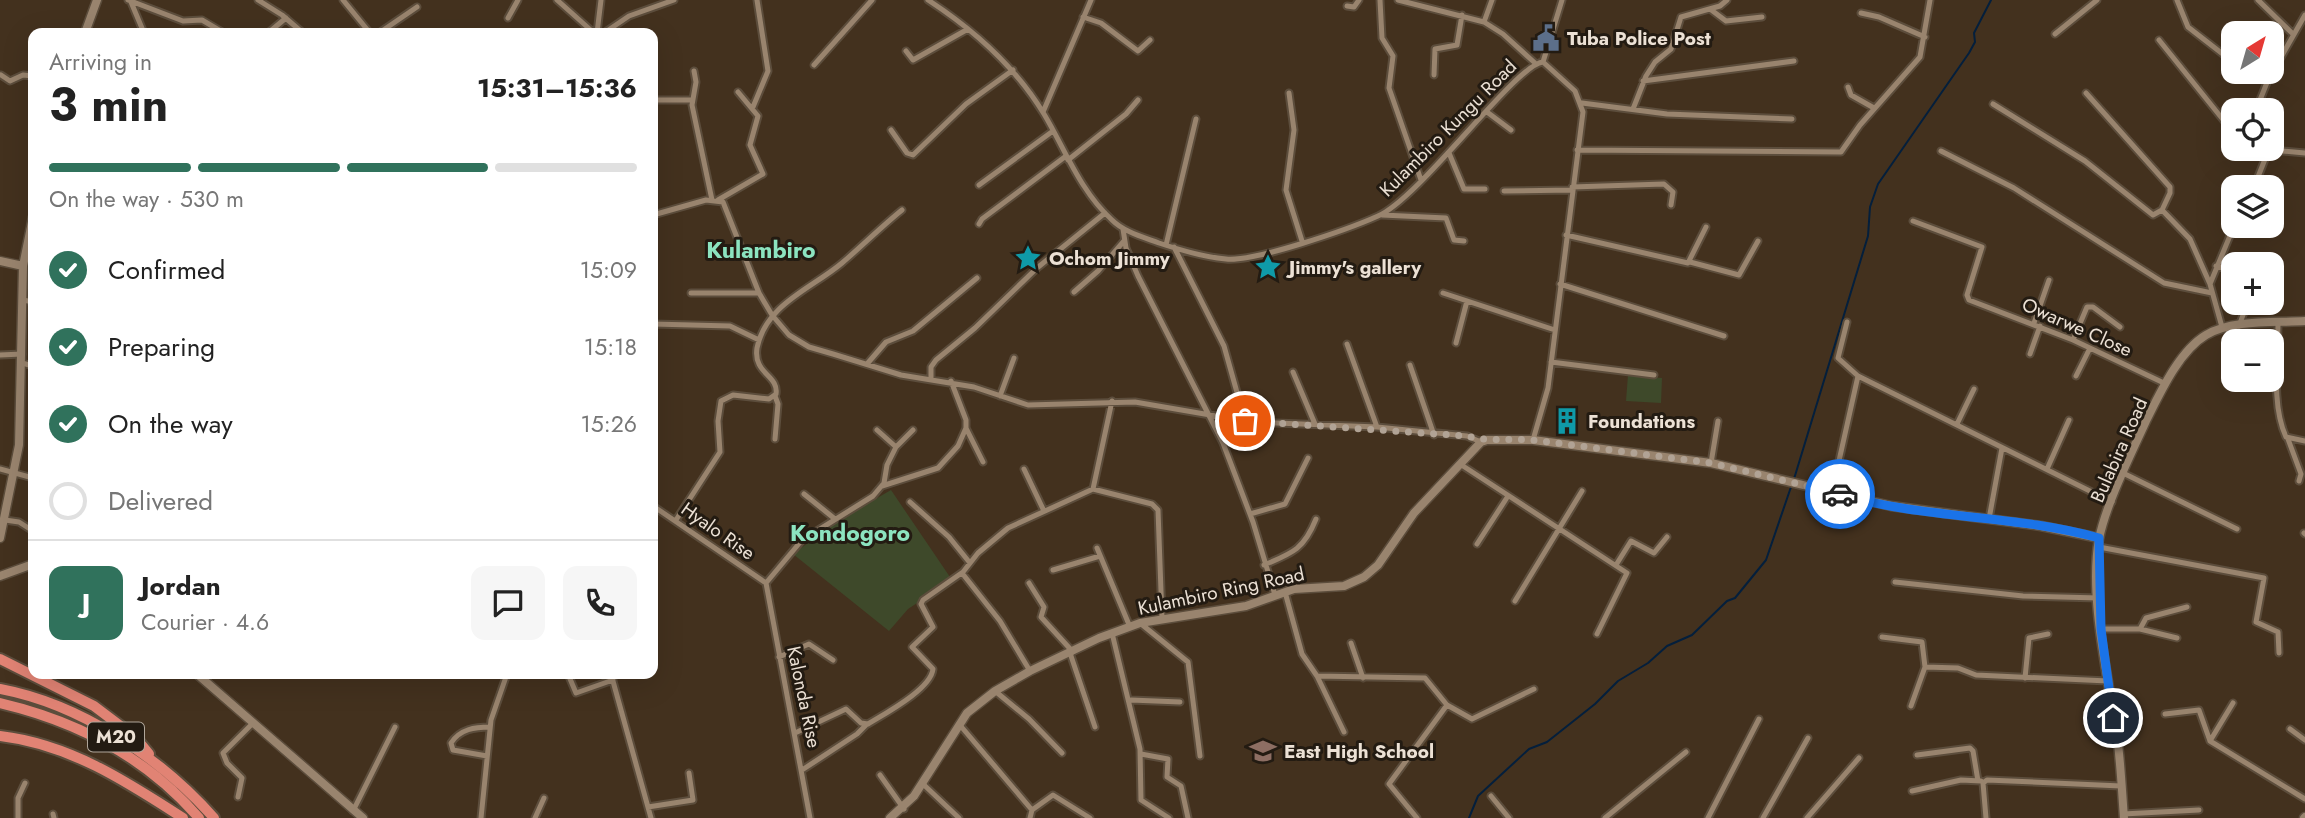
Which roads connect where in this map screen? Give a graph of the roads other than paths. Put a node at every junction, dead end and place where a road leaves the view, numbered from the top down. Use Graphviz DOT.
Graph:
graph roads {
  1 [pos="97,0"];
  2 [pos="258,0"];
  3 [pos="343,0"];
  4 [pos="518,0"];
  5 [pos="557,0"];
  6 [pos="601,0"];
  7 [pos="674,0"];
  8 [pos="757,0"];
  9 [pos="872,0"];
  10 [pos="928,0"];
  11 [pos="1091,0"];
  12 [pos="1359,0"];
  13 [pos="1380,0"];
  14 [pos="1398,0"];
  15 [pos="1429,0"];
  16 [pos="1492,0"];
  17 [pos="1562,0"];
  18 [pos="1727,0"];
  19 [pos="1930,0"];
  20 [pos="2097,0"];
  21 [pos="2176,0"];
  22 [pos="2258,0"];
  23 [pos="129,1"];
  24 [pos="938,3"];
  25 [pos="1347,6"];
  26 [pos="417,7"];
  27 [pos="1432,7"];
  28 [pos="1710,9"];
  29 [pos="1861,13"];
  30 [pos="1462,15"];
  31 [pos="2305,15"];
  32 [pos="1083,17"];
  33 [pos="1762,17"];
  34 [pos="286,18"];
  35 [pos="508,18"];
  36 [pos="1484,22"];
  37 [pos="88,28"];
  38 [pos="142,28"];
  39 [pos="216,28"];
  40 [pos="274,28"];
  41 [pos="297,28"];
  42 [pos="366,28"];
  43 [pos="386,28"];
  44 [pos="590,28"];
  45 [pos="597,28"];
  46 [pos="611,28"];
  47 [pos="968,29"];
  48 [pos="2054,34"];
  49 [pos="2293,34"];
  50 [pos="1925,37"];
  51 [pos="1150,40"];
  52 [pos="2159,40"];
  53 [pos="2284,50"];
  54 [pos="906,51"];
  55 [pos="2221,53"];
  56 [pos="1794,61"];
  57 [pos="1543,62"];
  58 [pos="1535,63"];
  59 [pos="814,65"];
  60 [pos="1013,70"];
  61 [pos="694,71"];
  62 [pos="1,75"];
  63 [pos="1434,75"];
  64 [pos="28,76"];
  65 [pos="1643,81"];
  66 [pos="1848,87"];
  67 [pos="738,92"];
  68 [pos="1289,93"];
  69 [pos="2086,93"];
  70 [pos="658,100"];
  71 [pos="692,100"];
  72 [pos="1138,100"];
  73 [pos="1581,103"];
  74 [pos="1993,104"];
  75 [pos="754,107"];
  76 [pos="1874,108"];
  77 [pos="1633,109"];
  78 [pos="1043,112"];
  79 [pos="1487,112"];
  80 [pos="2221,117"];
  81 [pos="1196,119"];
  82 [pos="1792,119"];
  83 [pos="891,130"];
  84 [pos="1511,130"];
  85 [pos="1053,131"];
  86 [pos="1577,150"];
  87 [pos="2284,151"];
  88 [pos="1941,152"];
  89 [pos="1449,153"];
  90 [pos="2305,153"];
  91 [pos="1067,158"];
  92 [pos="1421,180"];
  93 [pos="979,185"];
  94 [pos="1572,188"];
  95 [pos="1485,189"];
  96 [pos="1504,191"];
  97 [pos="715,200"];
  98 [pos="1671,205"];
  99 [pos="902,210"];
  100 [pos="2162,210"];
  101 [pos="1105,213"];
  102 [pos="658,214"];
  103 [pos="1382,215"];
  104 [pos="1913,221"];
  105 [pos="979,224"];
  106 [pos="1706,227"];
  107 [pos="1123,229"];
  108 [pos="1566,235"];
  109 [pos="2229,238"];
  110 [pos="1124,241"];
  111 [pos="1464,241"];
  112 [pos="1758,241"];
  113 [pos="28,242"];
  114 [pos="1302,242"];
  115 [pos="1166,245"];
  116 [pos="1174,247"];
  117 [pos="0,261"];
  118 [pos="1690,262"];
  119 [pos="23,266"];
  120 [pos="28,266"];
  121 [pos="2216,266"];
  122 [pos="2221,267"];
  123 [pos="977,278"];
  124 [pos="2049,280"];
  125 [pos="1560,284"];
  126 [pos="2210,284"];
  127 [pos="1074,292"];
  128 [pos="691,293"];
  129 [pos="759,293"];
  130 [pos="1443,293"];
  131 [pos="2213,293"];
  132 [pos="23,300"];
  133 [pos="28,301"];
  134 [pos="1467,301"];
  135 [pos="772,315"];
  136 [pos="2243,315"];
  137 [pos="2305,321"];
  138 [pos="1847,322"];
  139 [pos="2278,323"];
  140 [pos="658,324"];
  141 [pos="2037,325"];
  142 [pos="2239,326"];
  143 [pos="2120,327"];
  144 [pos="2222,327"];
  145 [pos="1555,330"];
  146 [pos="1724,336"];
  147 [pos="759,340"];
  148 [pos="2074,340"];
  149 [pos="1456,343"];
  150 [pos="1347,344"];
  151 [pos="2090,348"];
  152 [pos="2030,354"];
  153 [pos="0,355"];
  154 [pos="22,358"];
  155 [pos="1014,358"];
  156 [pos="28,362"];
  157 [pos="1551,362"];
  158 [pos="867,364"];
  159 [pos="1410,365"];
  160 [pos="1293,372"];
  161 [pos="1654,375"];
  162 [pos="1858,376"];
  163 [pos="2076,376"];
  164 [pos="931,378"];
  165 [pos="951,381"];
  166 [pos="2166,384"];
  167 [pos="1974,389"];
  168 [pos="775,396"];
  169 [pos="1000,396"];
  170 [pos="1112,401"];
  171 [pos="1210,416"];
  172 [pos="2069,420"];
  173 [pos="1245,421"];
  174 [pos="1718,421"];
  175 [pos="1315,424"];
  176 [pos="1957,424"];
  177 [pos="966,428"];
  178 [pos="1377,428"];
  179 [pos="877,430"];
  180 [pos="913,430"];
  181 [pos="1434,435"];
  182 [pos="775,439"];
  183 [pos="2288,439"];
  184 [pos="1533,440"];
  185 [pos="2305,441"];
  186 [pos="1481,442"];
  187 [pos="896,447"];
  188 [pos="2002,448"];
  189 [pos="1308,458"];
  190 [pos="984,462"];
  191 [pos="1711,463"];
  192 [pos="1460,464"];
  193 [pos="0,469"];
  194 [pos="1024,469"];
  195 [pos="2047,469"];
  196 [pos="2123,473"];
  197 [pos="15,475"];
  198 [pos="28,477"];
  199 [pos="2299,481"];
  200 [pos="882,486"];
  201 [pos="1093,489"];
  202 [pos="1582,491"];
  203 [pos="1832,492"];
  204 [pos="804,494"];
  205 [pos="1508,496"];
  206 [pos="910,502"];
  207 [pos="2112,502"];
  208 [pos="658,509"];
  209 [pos="1044,512"];
  210 [pos="1250,514"];
  211 [pos="835,519"];
  212 [pos="1316,519"];
  213 [pos="1989,519"];
  214 [pos="5,520"];
  215 [pos="676,520"];
  216 [pos="28,528"];
  217 [pos="2236,528"];
  218 [pos="1558,530"];
  219 [pos="1667,537"];
  220 [pos="0,538"];
  221 [pos="2099,543"];
  222 [pos="1477,544"];
  223 [pos="1097,548"];
  224 [pos="1100,556"];
  225 [pos="970,563"];
  226 [pos="1264,565"];
  227 [pos="1616,565"];
  228 [pos="28,566"];
  229 [pos="1053,570"];
  230 [pos="962,573"];
  231 [pos="0,576"];
  232 [pos="1895,582"];
  233 [pos="766,583"];
  234 [pos="1029,583"];
  235 [pos="1285,592"];
  236 [pos="1275,595"];
  237 [pos="2099,598"];
  238 [pos="1515,601"];
  239 [pos="2187,607"];
  240 [pos="1162,618"];
  241 [pos="1140,624"];
  242 [pos="1130,627"];
  243 [pos="2101,629"];
  244 [pos="2140,629"];
  245 [pos="1112,633"];
  246 [pos="1597,634"];
  247 [pos="2048,634"];
  248 [pos="1882,637"];
  249 [pos="2177,638"];
  250 [pos="1351,643"];
  251 [pos="1072,652"];
  252 [pos="2279,653"];
  253 [pos="779,657"];
  254 [pos="0,659"];
  255 [pos="833,660"];
  256 [pos="1925,667"];
  257 [pos="1030,671"];
  258 [pos="28,673"];
  259 [pos="1317,676"];
  260 [pos="1363,678"];
  261 [pos="2025,678"];
  262 [pos="40,679"];
  263 [pos="204,679"];
  264 [pos="504,679"];
  265 [pos="570,679"];
  266 [pos="608,679"];
  267 [pos="613,679"];
  268 [pos="2108,681"];
  269 [pos="0,689"];
  270 [pos="1534,689"];
  271 [pos="995,691"];
  272 [pos="1131,700"];
  273 [pos="1181,702"];
  274 [pos="0,703"];
  275 [pos="2233,704"];
  276 [pos="1447,705"];
  277 [pos="1911,706"];
  278 [pos="2165,714"];
  279 [pos="1759,719"];
  280 [pos="253,723"];
  281 [pos="959,723"];
  282 [pos="866,725"];
  283 [pos="394,727"];
  284 [pos="490,727"];
  285 [pos="1095,727"];
  286 [pos="2290,729"];
  287 [pos="1344,732"];
  288 [pos="795,733"];
  289 [pos="0,736"];
  290 [pos="1808,738"];
  291 [pos="2305,740"];
  292 [pos="2210,741"];
  293 [pos="1686,752"];
  294 [pos="1062,753"];
  295 [pos="1141,754"];
  296 [pos="1917,755"];
  297 [pos="487,756"];
  298 [pos="1200,756"];
  299 [pos="1859,758"];
  300 [pos="162,769"];
  301 [pos="802,770"];
  302 [pos="688,773"];
  303 [pos="880,775"];
  304 [pos="1981,781"];
  305 [pos="25,783"];
  306 [pos="923,784"];
  307 [pos="2121,786"];
  308 [pos="1912,792"];
  309 [pos="1491,796"];
  310 [pos="238,797"];
  311 [pos="544,798"];
  312 [pos="2305,799"];
  313 [pos="648,807"];
  314 [pos="904,808"];
  315 [pos="1032,810"];
  316 [pos="2199,810"];
  317 [pos="353,811"];
  318 [pos="2124,816"];
  319 [pos="18,818"];
  320 [pos="183,818"];
  321 [pos="199,818"];
  322 [pos="214,818"];
  323 [pos="363,818"];
  324 [pos="481,818"];
  325 [pos="535,818"];
  326 [pos="651,818"];
  327 [pos="810,818"];
  328 [pos="890,818"];
  329 [pos="960,818"];
  330 [pos="1030,818"];
  331 [pos="1090,818"];
  332 [pos="1169,818"];
  333 [pos="1188,818"];
  334 [pos="1417,818"];
  335 [pos="1509,818"];
  336 [pos="1605,818"];
  337 [pos="1708,818"];
  338 [pos="1762,818"];
  339 [pos="1807,818"];
  340 [pos="1986,818"];
  1 -- 37 [label="street"];
  2 -- 34 [label="street"];
  3 -- 42 [label="street"];
  4 -- 35 [label="street"];
  5 -- 44 [label="street"];
  6 -- 45 [label="street"];
  7 -- 46 [label="street"];
  8 -- 75 [label="street"];
  9 -- 59 [label="street"];
  10 -- 24 [label="street, Kulambiro Kungu Road"];
  11 -- 32 [label="street"];
  12 -- 25 [label="street"];
  13 -- 92 [label="street"];
  14 -- 27 [label="street"];
  15 -- 27 [label="street"];
  16 -- 36 [label="street"];
  17 -- 57 [label="street, Kulambiro Kungu Road"];
  18 -- 28 [label="street"];
  19 -- 50 [label="street"];
  20 -- 48 [label="street"];
  21 -- 55 [label="street"];
  22 -- 49 [label="street"];
  23 -- 38 [label="street"];
  23 -- 39 [label="street"];
  24 -- 47 [label="street, Kulambiro Kungu Road"];
  26 -- 43 [label="street"];
  27 -- 30 [label="street"];
  28 -- 33 [label="street"];
  28 -- 65 [label="street"];
  29 -- 50 [label="street"];
  30 -- 36 [label="street"];
  30 -- 63 [label="street"];
  31 -- 49 [label="street"];
  32 -- 51 [label="street"];
  32 -- 78 [label="street"];
  34 -- 40 [label="street"];
  34 -- 41 [label="street"];
  36 -- 58 [label="street"];
  47 -- 54 [label="street"];
  47 -- 60 [label="street, Kulambiro Kungu Road"];
  49 -- 53 [label="street"];
  50 -- 76 [label="street"];
  52 -- 80 [label="street"];
  56 -- 65 [label="street"];
  57 -- 58 [label="street, Kulambiro Kungu Road"];
  57 -- 73 [label="street"];
  58 -- 79 [label="street, Kulambiro Kungu Road"];
  60 -- 78 [label="street, Kulambiro Kungu Road"];
  60 -- 83 [label="street"];
  61 -- 71 [label="street"];
  62 -- 64 [label="street"];
  65 -- 77 [label="street"];
  66 -- 76 [label="street"];
  67 -- 75 [label="street"];
  68 -- 114 [label="street"];
  69 -- 100 [label="street"];
  70 -- 71 [label="street"];
  71 -- 97 [label="street"];
  72 -- 91 [label="street"];
  73 -- 77 [label="street"];
  73 -- 86 [label="street"];
  74 -- 100 [label="street"];
  75 -- 97 [label="street"];
  76 -- 86 [label="street"];
  77 -- 82 [label="street"];
  78 -- 85 [label="street, Kulambiro Kungu Road"];
  79 -- 84 [label="street"];
  79 -- 89 [label="street, Kulambiro Kungu Road"];
  81 -- 115 [label="street"];
  85 -- 91 [label="street, Kulambiro Kungu Road"];
  85 -- 93 [label="street"];
  86 -- 94 [label="street"];
  87 -- 90 [label="street"];
  88 -- 131 [label="street"];
  89 -- 92 [label="street, Kulambiro Kungu Road"];
  89 -- 95 [label="street"];
  91 -- 101 [label="street, Kulambiro Kungu Road"];
  91 -- 105 [label="street"];
  92 -- 103 [label="street, Kulambiro Kungu Road"];
  94 -- 96 [label="street"];
  94 -- 98 [label="street"];
  94 -- 108 [label="street"];
  97 -- 102 [label="street"];
  97 -- 129 [label="street"];
  99 -- 135 [label="street"];
  100 -- 126 [label="street"];
  101 -- 107 [label="street, Kulambiro Kungu Road"];
  101 -- 164 [label="street"];
  103 -- 111 [label="street"];
  103 -- 114 [label="street, Kulambiro Kungu Road"];
  104 -- 141 [label="street, Owarwe Close"];
  106 -- 118 [label="street"];
  107 -- 110 [label="street"];
  107 -- 115 [label="street, Kulambiro Kungu Road"];
  108 -- 118 [label="street"];
  108 -- 125 [label="street"];
  109 -- 121 [label="street"];
  110 -- 127 [label="street"];
  110 -- 171 [label="street"];
  112 -- 118 [label="street"];
  113 -- 119 [label="street"];
  114 -- 116 [label="street, Kulambiro Kungu Road"];
  115 -- 116 [label="street, Kulambiro Kungu Road"];
  116 -- 173 [label="street"];
  117 -- 119 [label="street"];
  119 -- 120 [label="street"];
  119 -- 132 [label="street"];
  121 -- 122 [label="street"];
  121 -- 126 [label="street"];
  123 -- 158 [label="street"];
  124 -- 141 [label="street"];
  125 -- 145 [label="street"];
  125 -- 146 [label="street"];
  126 -- 131 [label="street"];
  128 -- 129 [label="street"];
  129 -- 135 [label="street"];
  130 -- 134 [label="street"];
  131 -- 144 [label="street"];
  132 -- 133 [label="street"];
  132 -- 154 [label="street"];
  134 -- 145 [label="street"];
  134 -- 149 [label="street"];
  135 -- 147 [label="street"];
  135 -- 158 [label="street"];
  136 -- 142 [label="street"];
  137 -- 139 [label="street"];
  138 -- 162 [label="street"];
  139 -- 142 [label="street"];
  139 -- 183 [label="street"];
  140 -- 147 [label="street"];
  141 -- 148 [label="street, Owarwe Close"];
  141 -- 152 [label="street"];
  142 -- 144 [label="street"];
  143 -- 148 [label="street"];
  144 -- 166 [label="street, Bulabira Road"];
  145 -- 157 [label="street"];
  147 -- 168 [label="street"];
  148 -- 151 [label="street, Owarwe Close"];
  150 -- 178 [label="street"];
  151 -- 163 [label="street"];
  151 -- 166 [label="street, Owarwe Close"];
  153 -- 154 [label="street"];
  154 -- 156 [label="street"];
  154 -- 197 [label="street"];
  155 -- 169 [label="street"];
  157 -- 161 [label="street"];
  157 -- 184 [label="street"];
  158 -- 164 [label="street"];
  159 -- 181 [label="street"];
  160 -- 175 [label="street"];
  162 -- 176 [label="street"];
  162 -- 203 [label="street"];
  164 -- 165 [label="street"];
  165 -- 169 [label="street"];
  165 -- 177 [label="street"];
  166 -- 196 [label="street, Bulabira Road"];
  167 -- 176 [label="street"];
  168 -- 182 [label="street"];
  168 -- 215 [label="street"];
  169 -- 170 [label="street"];
  170 -- 171 [label="street"];
  170 -- 201 [label="street"];
  171 -- 173 [label="street"];
  171 -- 210 [label="street"];
  172 -- 195 [label="street"];
  173 -- 175 [label="street"];
  174 -- 191 [label="street"];
  175 -- 178 [label="street"];
  176 -- 188 [label="street"];
  177 -- 190 [label="street"];
  177 -- 200 [label="street"];
  178 -- 181 [label="street"];
  179 -- 187 [label="street"];
  180 -- 187 [label="street"];
  181 -- 186 [label="street"];
  183 -- 185 [label="street"];
  183 -- 199 [label="street"];
  184 -- 186 [label="street"];
  184 -- 191 [label="street"];
  186 -- 192 [label="street, Kulambiro Ring Road"];
  187 -- 200 [label="street"];
  188 -- 195 [label="street"];
  188 -- 213 [label="street"];
  189 -- 210 [label="street"];
  191 -- 203 [label="street"];
  192 -- 205 [label="street"];
  192 -- 235 [label="street, Kulambiro Ring Road"];
  193 -- 197 [label="street"];
  194 -- 209 [label="street"];
  195 -- 207 [label="street"];
  196 -- 207 [label="street, Bulabira Road"];
  196 -- 217 [label="street"];
  197 -- 198 [label="street"];
  197 -- 214 [label="street"];
  200 -- 211 [label="street"];
  201 -- 209 [label="street"];
  201 -- 240 [label="street"];
  202 -- 218 [label="street"];
  203 -- 213 [label="street"];
  204 -- 211 [label="street"];
  205 -- 218 [label="street"];
  205 -- 222 [label="street"];
  206 -- 225 [label="street"];
  207 -- 221 [label="street, Bulabira Road"];
  208 -- 215 [label="street, Hyalo Rise"];
  209 -- 225 [label="street"];
  210 -- 226 [label="street"];
  211 -- 233 [label="street"];
  212 -- 226 [label="street"];
  213 -- 221 [label="street"];
  214 -- 216 [label="street"];
  214 -- 220 [label="street"];
  215 -- 233 [label="street, Hyalo Rise"];
  218 -- 227 [label="street"];
  218 -- 238 [label="street"];
  219 -- 227 [label="street"];
  221 -- 237 [label="street, Bulabira Road"];
  221 -- 252 [label="street"];
  223 -- 224 [label="street"];
  224 -- 229 [label="street"];
  224 -- 242 [label="street"];
  225 -- 230 [label="street"];
  226 -- 236 [label="street"];
  227 -- 246 [label="street"];
  228 -- 231 [label="street"];
  230 -- 257 [label="street"];
  230 -- 282 [label="street"];
  232 -- 237 [label="street"];
  233 -- 253 [label="street, Kalonda Rise"];
  234 -- 251 [label="street"];
  235 -- 236 [label="street, Kulambiro Ring Road"];
  235 -- 259 [label="street"];
  236 -- 240 [label="street, Kulambiro Ring Road"];
  237 -- 243 [label="street, Bulabira Road"];
  239 -- 244 [label="street"];
  240 -- 241 [label="street, Kulambiro Ring Road"];
  241 -- 242 [label="street, Kulambiro Ring Road"];
  241 -- 298 [label="street"];
  242 -- 245 [label="street, Kulambiro Ring Road"];
  243 -- 244 [label="street"];
  243 -- 268 [label="street, Bulabira Road"];
  244 -- 249 [label="street"];
  245 -- 251 [label="street, Kulambiro Ring Road"];
  245 -- 272 [label="street"];
  247 -- 261 [label="street"];
  248 -- 256 [label="street"];
  250 -- 260 [label="street"];
  251 -- 257 [label="street, Kulambiro Ring Road"];
  251 -- 285 [label="street"];
  253 -- 255 [label="street"];
  253 -- 288 [label="street, Kalonda Rise"];
  254 -- 258 [label="highway"];
  256 -- 261 [label="street"];
  256 -- 277 [label="street"];
  257 -- 271 [label="street, Kulambiro Ring Road"];
  259 -- 260 [label="street"];
  259 -- 287 [label="street"];
  260 -- 276 [label="street"];
  261 -- 268 [label="street"];
  262 -- 300 [label="highway"];
  263 -- 280 [label="street"];
  264 -- 284 [label="street"];
  265 -- 266 [label="street"];
  267 -- 313 [label="street"];
  268 -- 307 [label="street, Bulabira Road"];
  269 -- 300 [label="highway, M20"];
  270 -- 276 [label="street"];
  271 -- 281 [label="street, Kulambiro Ring Road"];
  271 -- 294 [label="street"];
  272 -- 273 [label="street"];
  272 -- 295 [label="street"];
  274 -- 321 [label="highway, M20"];
  275 -- 292 [label="street"];
  276 -- 334 [label="street"];
  278 -- 292 [label="street"];
  279 -- 337 [label="street"];
  280 -- 310 [label="street"];
  280 -- 317 [label="street"];
  281 -- 306 [label="street, Kulambiro Ring Road"];
  281 -- 315 [label="street"];
  282 -- 288 [label="street"];
  282 -- 301 [label="street"];
  283 -- 317 [label="street"];
  284 -- 297 [label="street"];
  284 -- 297 [label="street"];
  286 -- 291 [label="street"];
  288 -- 301 [label="street, Kalonda Rise"];
  289 -- 320 [label="highway"];
  290 -- 338 [label="street"];
  292 -- 312 [label="street"];
  293 -- 336 [label="street"];
  295 -- 332 [label="street"];
  295 -- 333 [label="street"];
  296 -- 304 [label="street"];
  297 -- 324 [label="street"];
  299 -- 339 [label="street"];
  300 -- 322 [label="highway, M20"];
  301 -- 327 [label="street, Kalonda Rise"];
  302 -- 313 [label="street"];
  303 -- 314 [label="street"];
  304 -- 307 [label="street"];
  304 -- 308 [label="street"];
  304 -- 340 [label="street"];
  305 -- 319 [label="street"];
  306 -- 314 [label="street, Kulambiro Ring Road"];
  306 -- 329 [label="street"];
  307 -- 318 [label="street, Bulabira Road"];
  309 -- 335 [label="street"];
  311 -- 325 [label="street"];
  313 -- 326 [label="street"];
  314 -- 328 [label="street, Kulambiro Ring Road"];
  315 -- 330 [label="street"];
  315 -- 331 [label="street"];
  316 -- 318 [label="street"];
  317 -- 323 [label="street"];
}
